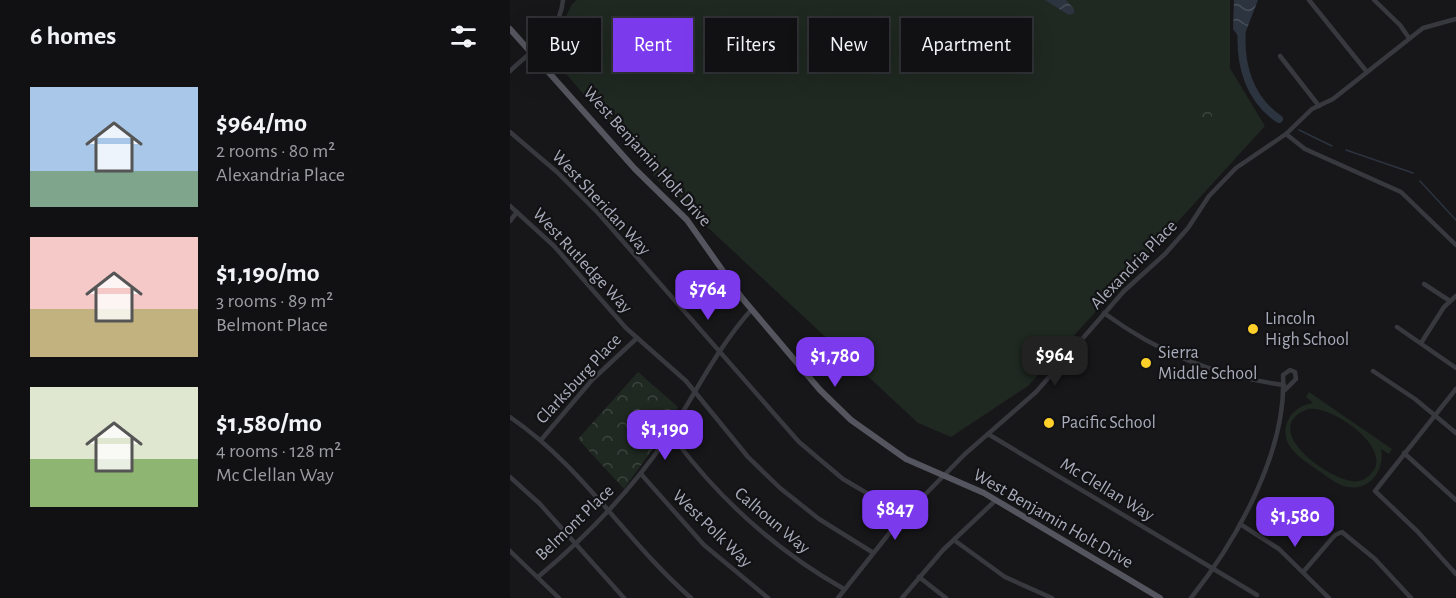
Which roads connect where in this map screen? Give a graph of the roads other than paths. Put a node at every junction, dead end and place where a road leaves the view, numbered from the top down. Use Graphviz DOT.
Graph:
graph roads {
  1 [pos="563,0"];
  2 [pos="1309,0"];
  3 [pos="1374,0"];
  4 [pos="557,18"];
  5 [pos="1456,19"];
  6 [pos="510,29"];
  7 [pos="1409,38"];
  8 [pos="528,49"];
  9 [pos="528,55"];
  10 [pos="1280,56"];
  11 [pos="510,71"];
  12 [pos="549,72"];
  13 [pos="1367,72"];
  14 [pos="1319,106"];
  15 [pos="510,132"];
  16 [pos="1286,134"];
  17 [pos="510,206"];
  18 [pos="517,212"];
  19 [pos="510,221"];
  20 [pos="1456,246"];
  21 [pos="1424,284"];
  22 [pos="1456,296"];
  23 [pos="1450,301"];
  24 [pos="752,309"];
  25 [pos="1104,313"];
  26 [pos="1397,327"];
  27 [pos="637,338"];
  28 [pos="1420,343"];
  29 [pos="720,349"];
  30 [pos="1456,368"];
  31 [pos="1373,371"];
  32 [pos="1456,389"];
  33 [pos="694,390"];
  34 [pos="1435,415"];
  35 [pos="510,417"];
  36 [pos="1456,432"];
  37 [pos="988,434"];
  38 [pos="667,437"];
  39 [pos="541,440"];
  40 [pos="1404,453"];
  41 [pos="641,474"];
  42 [pos="510,477"];
  43 [pos="944,477"];
  44 [pos="996,500"];
  45 [pos="1456,500"];
  46 [pos="610,511"];
  47 [pos="904,515"];
  48 [pos="1240,524"];
  49 [pos="954,540"];
  50 [pos="576,544"];
  51 [pos="510,550"];
  52 [pos="872,552"];
  53 [pos="1212,569"];
  54 [pos="1304,571"];
  55 [pos="1456,574"];
  56 [pos="538,577"];
  57 [pos="919,577"];
  58 [pos="844,589"];
  59 [pos="1257,595"];
  60 [pos="559,598"];
  61 [pos="624,598"];
  62 [pos="691,598"];
  63 [pos="768,598"];
  64 [pos="838,598"];
  65 [pos="902,598"];
  66 [pos="946,598"];
  67 [pos="1052,598"];
  68 [pos="1160,598"];
  69 [pos="1191,598"];
  70 [pos="1329,598"];
  71 [pos="1411,598"];
  1 -- 4 [label="street"];
  2 -- 13 [label="street"];
  3 -- 7 [label="street"];
  5 -- 7 [label="street, Alexandria Place"];
  6 -- 8 [label="main road, West Benjamin Holt Drive"];
  7 -- 13 [label="street, Alexandria Place"];
  9 -- 11 [label="street"];
  10 -- 14 [label="street"];
  12 -- 24 [label="main road, West Benjamin Holt Drive"];
  13 -- 14 [label="street, Alexandria Place"];
  14 -- 16 [label="street, Alexandria Place"];
  15 -- 29 [label="street, West Sheridan Way"];
  16 -- 20 [label="street"];
  16 -- 25 [label="street, Alexandria Place"];
  17 -- 18 [label="street, West Rutledge Way"];
  18 -- 19 [label="street"];
  18 -- 27 [label="street, West Rutledge Way"];
  21 -- 23 [label="street"];
  22 -- 23 [label="street"];
  23 -- 28 [label="street"];
  24 -- 29 [label="street, Belmont Place"];
  24 -- 43 [label="main road, West Benjamin Holt Drive"];
  25 -- 37 [label="street, Alexandria Place"];
  25 -- 48 [label="street"];
  26 -- 28 [label="street"];
  27 -- 33 [label="street, West Rutledge Way"];
  27 -- 39 [label="street, Clarksburg Place"];
  28 -- 30 [label="street"];
  29 -- 33 [label="street, Belmont Place"];
  29 -- 47 [label="street, West Sheridan Way"];
  31 -- 34 [label="street"];
  32 -- 34 [label="street"];
  33 -- 38 [label="street, Belmont Place"];
  33 -- 52 [label="street, West Rutledge Way"];
  34 -- 36 [label="street"];
  34 -- 40 [label="street"];
  35 -- 39 [label="street"];
  37 -- 43 [label="street, Alexandria Place"];
  37 -- 53 [label="street, Mc Clellan Way"];
  38 -- 41 [label="street, Belmont Place"];
  38 -- 58 [label="street, Calhoun Way"];
  39 -- 46 [label="street"];
  40 -- 45 [label="street"];
  40 -- 55 [label="street"];
  41 -- 46 [label="street, Belmont Place"];
  41 -- 63 [label="street, West Polk Way"];
  42 -- 50 [label="street"];
  43 -- 44 [label="main road, West Benjamin Holt Drive"];
  43 -- 47 [label="street, Alexandria Place"];
  44 -- 49 [label="street"];
  44 -- 68 [label="main road, West Benjamin Holt Drive"];
  46 -- 50 [label="street, Belmont Place"];
  46 -- 62 [label="street"];
  47 -- 52 [label="street, Alexandria Place"];
  48 -- 53 [label="street"];
  48 -- 54 [label="street"];
  49 -- 57 [label="street"];
  49 -- 67 [label="street"];
  50 -- 56 [label="street, Belmont Place"];
  50 -- 61 [label="street"];
  51 -- 56 [label="street"];
  52 -- 58 [label="street, Alexandria Place"];
  53 -- 59 [label="street, Mc Clellan Way"];
  53 -- 69 [label="street"];
  54 -- 70 [label="street"];
  54 -- 71 [label="street"];
  56 -- 60 [label="street"];
  57 -- 65 [label="street"];
  57 -- 66 [label="street"];
  58 -- 64 [label="street, Alexandria Place"];
}
